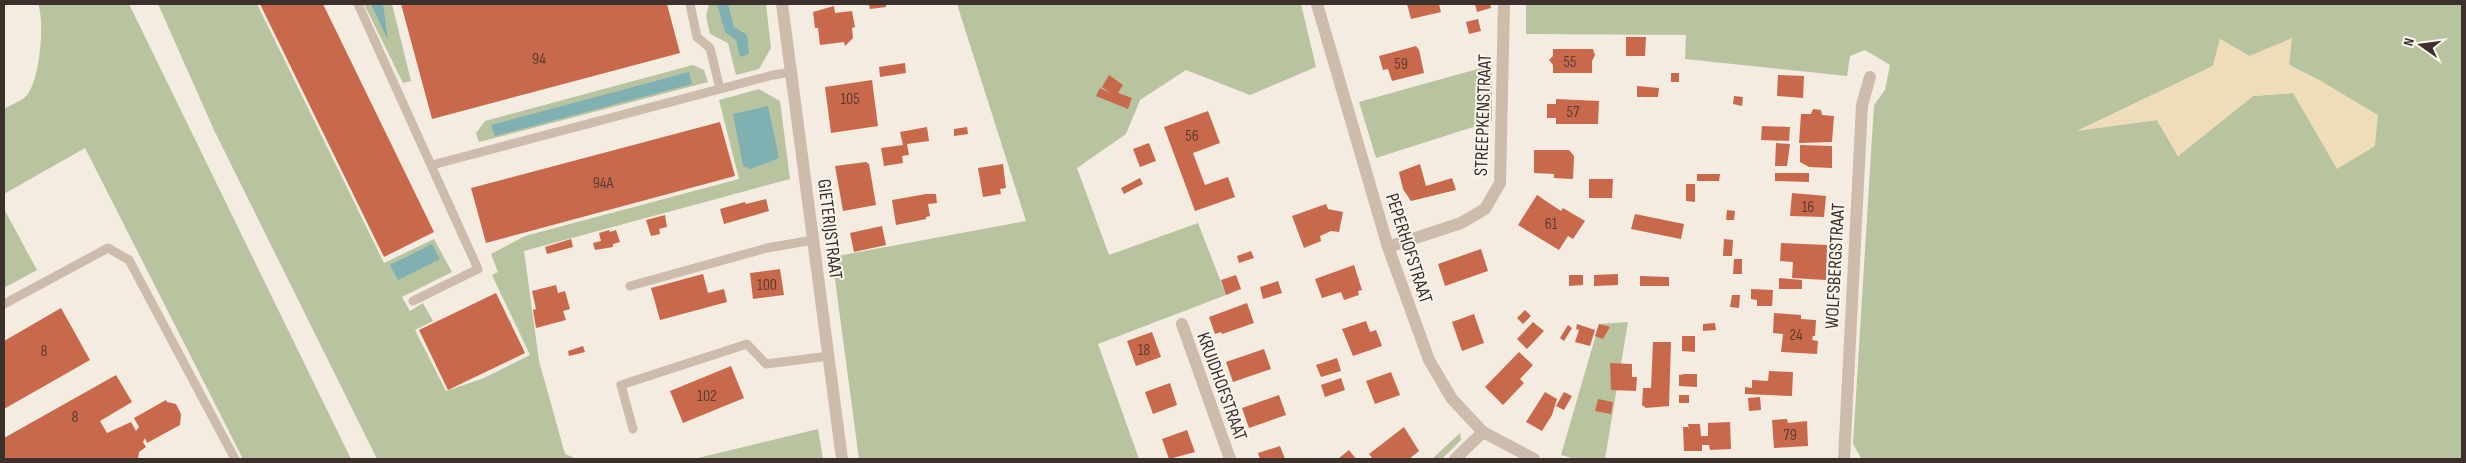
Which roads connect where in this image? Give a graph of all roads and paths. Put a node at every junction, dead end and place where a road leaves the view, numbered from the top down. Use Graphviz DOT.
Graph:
graph roads {
  1 [pos="358,4"];
  2 [pos="690,4"];
  3 [pos="782,4"];
  4 [pos="1317,4"];
  5 [pos="1504,4"];
  6 [pos="792,72"];
  7 [pos="1870,77"];
  8 [pos="720,89"];
  9 [pos="432,165"];
  10 [pos="813,240"];
  11 [pos="1388,247"];
  12 [pos="630,286"];
  13 [pos="413,301"];
  14 [pos="4,304"];
  15 [pos="1182,324"];
  16 [pos="829,356"];
  17 [pos="633,429"];
  18 [pos="1484,432"];
  19 [pos="235,459"];
  20 [pos="842,459"];
  21 [pos="1230,459"];
  22 [pos="1455,459"];
  23 [pos="1534,459"];
  24 [pos="1844,459"];
  1 -- 9 [label="lane"];
  2 -- 8 [label="lane"];
  3 -- 6 [label="street, GIETERIJSTRAAT"];
  4 -- 11 [label="street, PEPERHOFSTRAAT"];
  5 -- 11 [label="street, STREEPKENSTRAAT"];
  6 -- 8 [label="lane"];
  6 -- 10 [label="street, GIETERIJSTRAAT"];
  7 -- 24 [label="street, WOLFSBERGSTRAAT"];
  8 -- 9 [label="lane"];
  9 -- 13 [label="lane"];
  10 -- 12 [label="lane"];
  10 -- 16 [label="street, GIETERIJSTRAAT"];
  11 -- 18 [label="street, PEPERHOFSTRAAT"];
  14 -- 19 [label="lane"];
  15 -- 21 [label="street, KRUIDHOFSTRAAT"];
  16 -- 17 [label="lane"];
  16 -- 20 [label="street, GIETERIJSTRAAT"];
  18 -- 22 [label="street"];
  18 -- 23 [label="street, PEPERHOFSTRAAT"];
}
